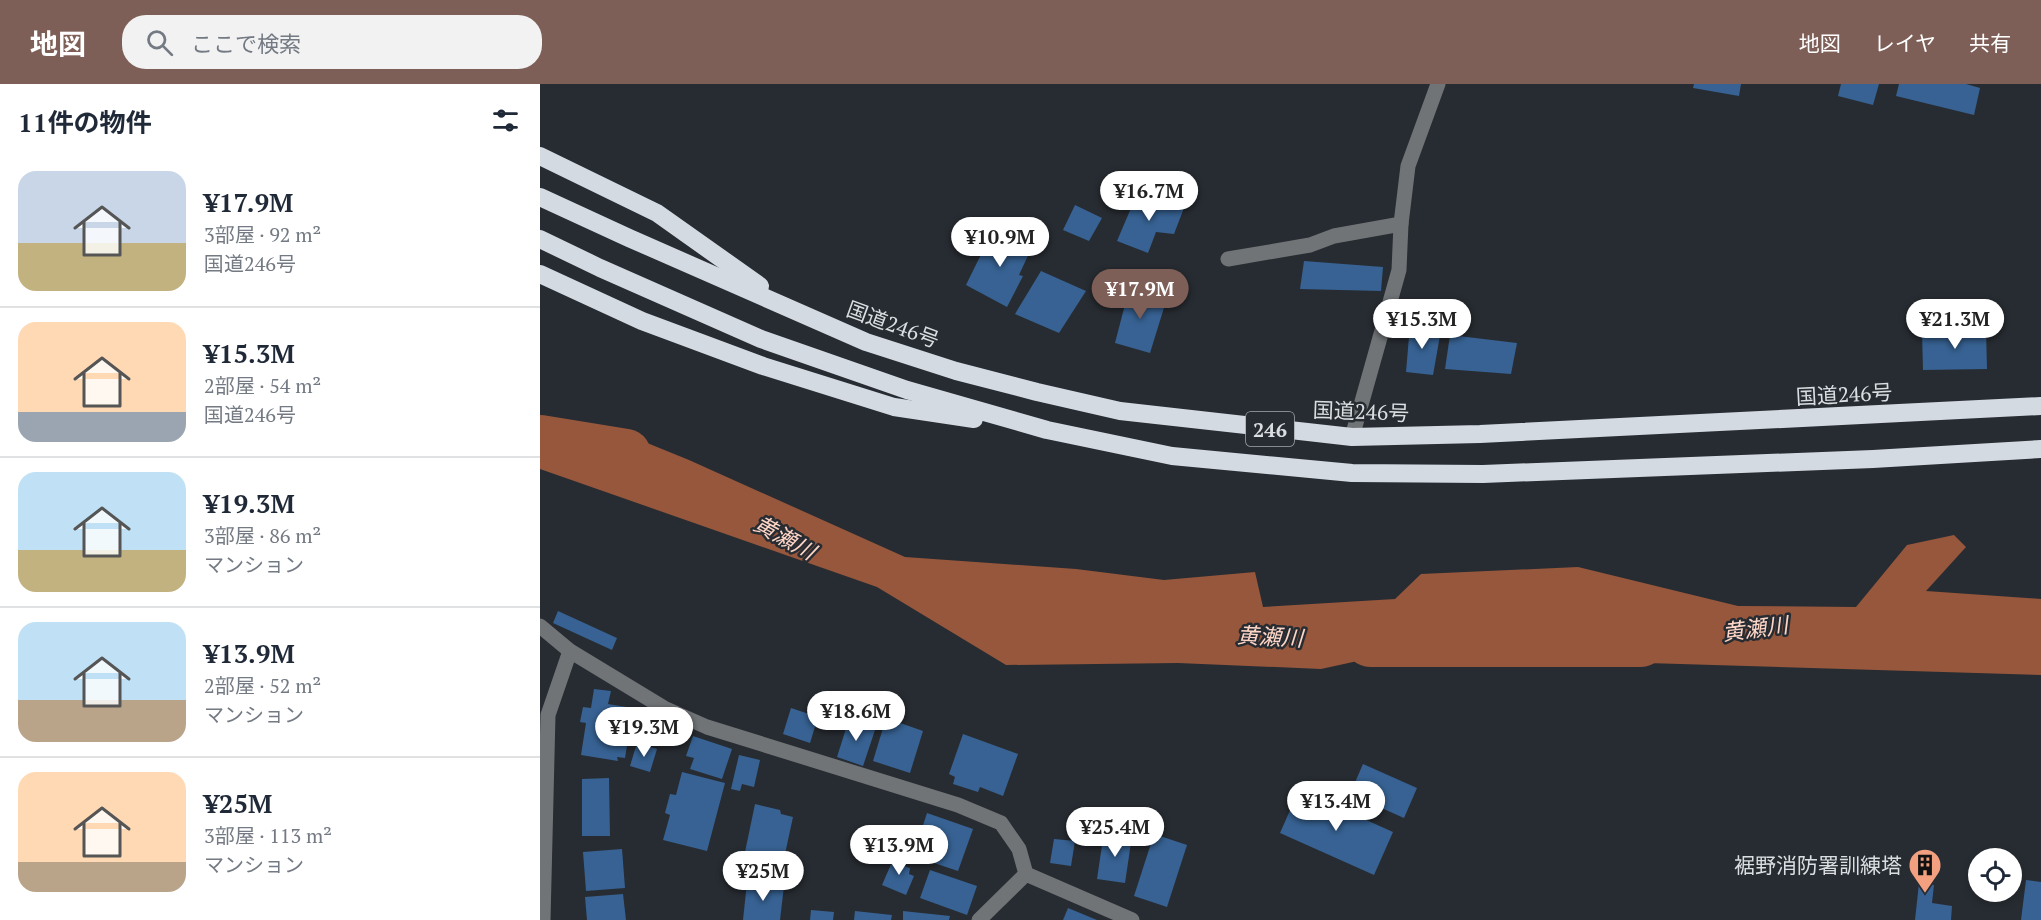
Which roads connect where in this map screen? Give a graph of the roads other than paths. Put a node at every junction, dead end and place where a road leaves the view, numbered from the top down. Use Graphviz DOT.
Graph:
graph roads {
  1 [pos="1438,84"];
  2 [pos="540,156"];
  3 [pos="540,197"];
  4 [pos="1401,224"];
  5 [pos="540,238"];
  6 [pos="1228,260"];
  7 [pos="540,274"];
  8 [pos="789,307"];
  9 [pos="2041,406"];
  10 [pos="1047,430"];
  11 [pos="1352,437"];
  12 [pos="2041,449"];
  13 [pos="540,626"];
  14 [pos="570,651"];
  15 [pos="1026,874"];
  16 [pos="543,920"];
  17 [pos="980,920"];
  18 [pos="1132,920"];
  1 -- 4 [label="street"];
  2 -- 8 [label="highway"];
  3 -- 8 [label="highway, 国道246号 / 246"];
  4 -- 6 [label="street"];
  4 -- 11 [label="street"];
  5 -- 10 [label="highway, 246"];
  7 -- 10 [label="highway"];
  8 -- 11 [label="highway, 国道246号 / 246"];
  9 -- 11 [label="highway, 国道246号 / 246"];
  10 -- 12 [label="highway, 246"];
  13 -- 14 [label="street"];
  14 -- 15 [label="street"];
  14 -- 16 [label="street"];
  15 -- 17 [label="street"];
  15 -- 18 [label="street"];
}
